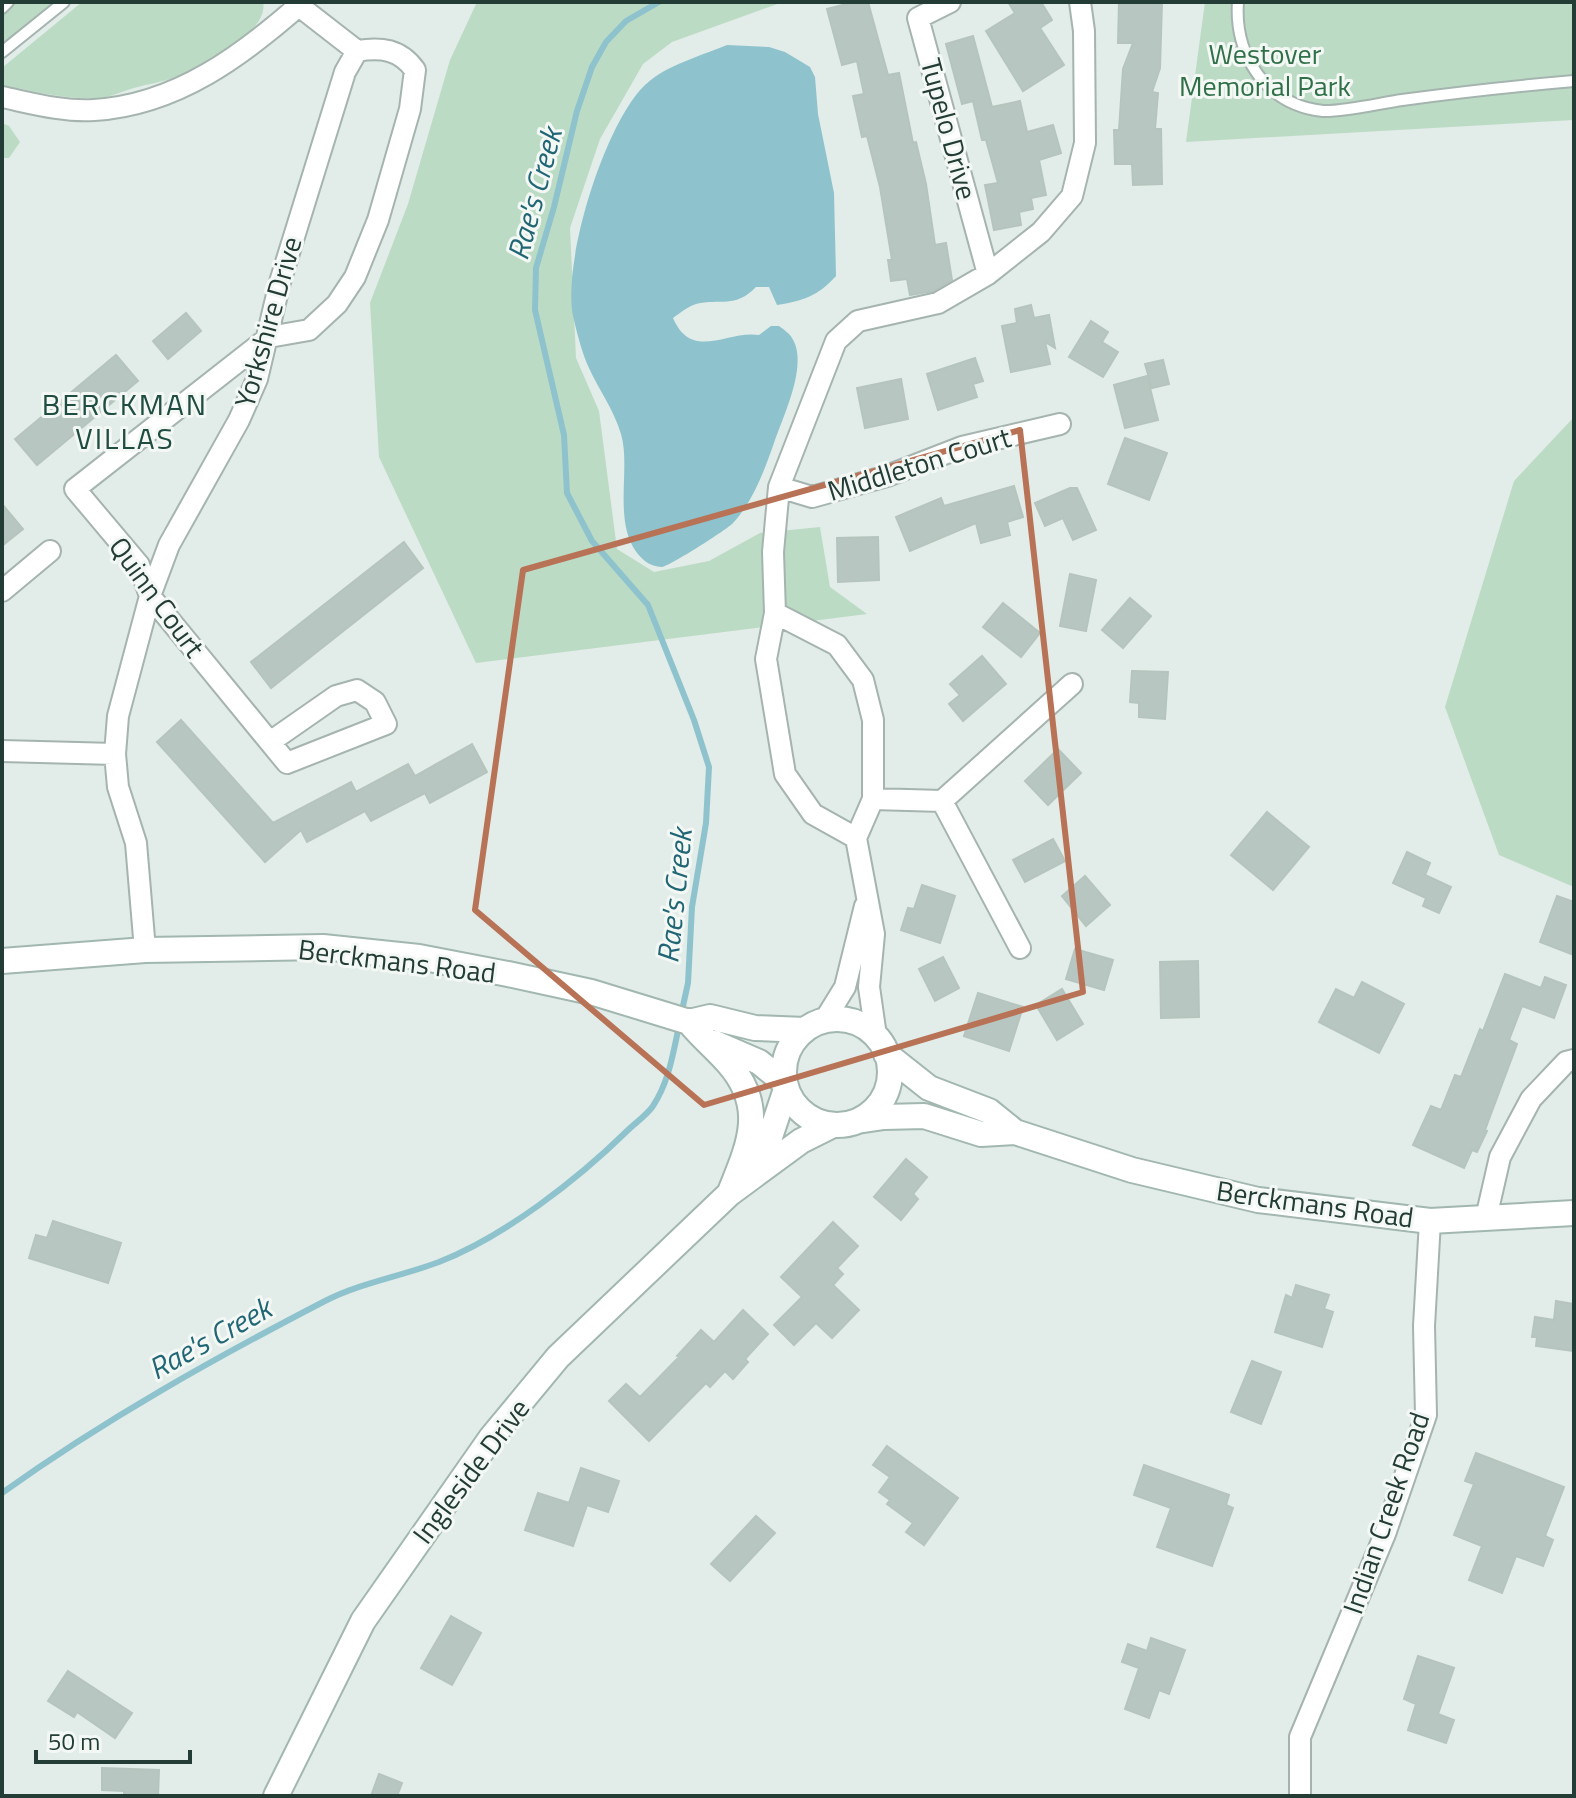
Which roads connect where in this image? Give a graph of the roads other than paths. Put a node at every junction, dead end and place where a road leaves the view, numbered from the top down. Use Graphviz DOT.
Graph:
graph roads {
  1 [pos="8,2"];
  2 [pos="64,2"];
  3 [pos="950,2"];
  4 [pos="1080,2"];
  5 [pos="1238,2"];
  6 [pos="299,3"];
  7 [pos="2,8"];
  8 [pos="357,51"];
  9 [pos="2,52"];
  10 [pos="1574,81"];
  11 [pos="2,97"];
  12 [pos="988,274"];
  13 [pos="269,337"];
  14 [pos="1060,424"];
  15 [pos="779,487"];
  16 [pos="50,551"];
  17 [pos="2,591"];
  18 [pos="150,596"];
  19 [pos="775,613"];
  20 [pos="1072,684"];
  21 [pos="270,742"];
  22 [pos="2,751"];
  23 [pos="115,754"];
  24 [pos="873,799"];
  25 [pos="942,801"];
  26 [pos="856,838"];
  27 [pos="866,902"];
  28 [pos="1020,948"];
  29 [pos="145,950"];
  30 [pos="2,961"];
  31 [pos="814,1025"];
  32 [pos="696,1030"];
  33 [pos="881,1045"];
  34 [pos="1574,1060"];
  35 [pos="785,1086"];
  36 [pos="845,1123"];
  37 [pos="1015,1132"];
  38 [pos="729,1194"];
  39 [pos="1574,1213"];
  40 [pos="1486,1218"];
  41 [pos="1430,1221"];
  42 [pos="276,1796"];
  43 [pos="1300,1796"];
  1 -- 7 [label="lane"];
  2 -- 9 [label="lane"];
  3 -- 12 [label="street, Tupelo Drive"];
  4 -- 12 [label="street"];
  5 -- 10 [label="lane"];
  6 -- 8 [label="street"];
  6 -- 11 [label="street"];
  8 -- 13 [label="street, Yorkshire Drive"];
  8 -- 13 [label="street"];
  12 -- 15 [label="street"];
  13 -- 18 [label="street, Yorkshire Drive"];
  13 -- 18 [label="street, Quinn Court"];
  14 -- 15 [label="street, Middleton Court"];
  15 -- 19 [label="street"];
  16 -- 17 [label="street"];
  18 -- 21 [label="street, Quinn Court"];
  18 -- 23 [label="street, Yorkshire Drive"];
  19 -- 24 [label="street"];
  19 -- 26 [label="street"];
  20 -- 25 [label="street"];
  21 -- 21 [label="street, Quinn Court"];
  22 -- 23 [label="street"];
  23 -- 29 [label="street, Yorkshire Drive"];
  24 -- 25 [label="street"];
  24 -- 26 [label="street"];
  25 -- 28 [label="street"];
  26 -- 27 [label="street"];
  27 -- 31 [label="street"];
  27 -- 33 [label="street"];
  29 -- 30 [label="main road, Berckmans Road"];
  29 -- 32 [label="main road, Berckmans Road"];
  31 -- 32 [label="main road, Berckmans Road"];
  31 -- 33 [label="main road"];
  31 -- 35 [label="main road"];
  32 -- 35 [label="main road, Berckmans Road"];
  32 -- 38 [label="main road"];
  33 -- 36 [label="main road"];
  33 -- 37 [label="main road, Berckmans Road"];
  34 -- 40 [label="street"];
  35 -- 36 [label="main road"];
  35 -- 38 [label="main road, Ingleside Drive"];
  36 -- 37 [label="main road, Berckmans Road"];
  36 -- 38 [label="main road, Ingleside Drive"];
  37 -- 41 [label="main road, Berckmans Road"];
  38 -- 42 [label="main road, Ingleside Drive"];
  39 -- 40 [label="main road, Berckmans Road"];
  40 -- 41 [label="main road, Berckmans Road"];
  41 -- 43 [label="street, Indian Creek Road"];
}
